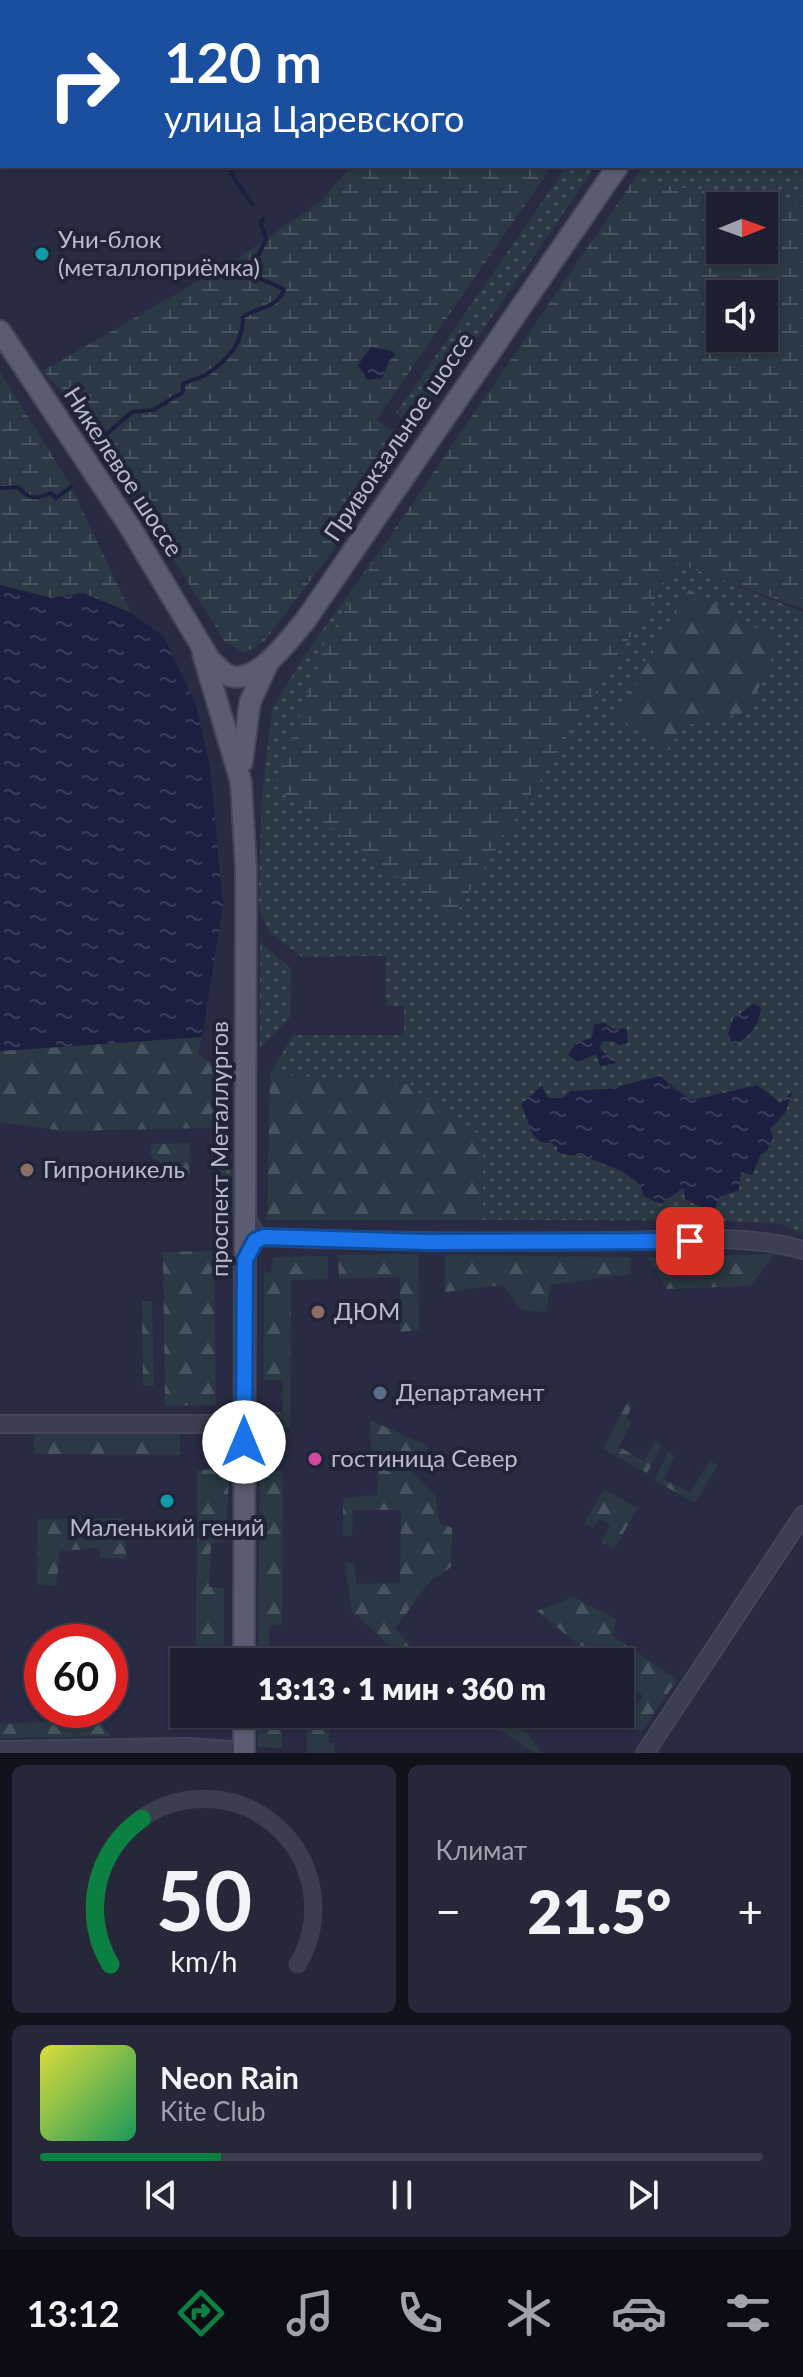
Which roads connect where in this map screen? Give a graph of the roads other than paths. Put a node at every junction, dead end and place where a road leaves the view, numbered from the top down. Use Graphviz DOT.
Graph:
graph roads {
  1 [pos="617,168"];
  2 [pos="0,331"];
  3 [pos="199,643"];
  4 [pos="268,663"];
  5 [pos="241,782"];
  6 [pos="245,1217"];
  7 [pos="264,1237"];
  8 [pos="803,1250"];
  9 [pos="245,1260"];
  10 [pos="0,1424"];
  11 [pos="244,1424"];
  12 [pos="803,1515"];
  13 [pos="244,1648"];
  14 [pos="244,1728"];
  15 [pos="0,1750"];
  16 [pos="244,1752"];
  17 [pos="645,1753"];
  1 -- 4 [label="main road, Привокзальное шоссе"];
  2 -- 3 [label="main road, Никелевое шоссе"];
  3 -- 4 [label="main road, Привокзальное шоссе"];
  3 -- 5 [label="main road, проспект Металлургов"];
  4 -- 5 [label="main road"];
  5 -- 6 [label="main road, проспект Металлургов"];
  6 -- 7 [label="street"];
  6 -- 9 [label="main road, проспект Металлургов"];
  7 -- 8 [label="street"];
  7 -- 9 [label="street"];
  9 -- 11 [label="main road, проспект Металлургов"];
  10 -- 11 [label="street"];
  11 -- 13 [label="main road, проспект Металлургов"];
  12 -- 17 [label="street"];
  14 -- 16 [label="main road"];
  15 -- 16 [label="street"];
}
